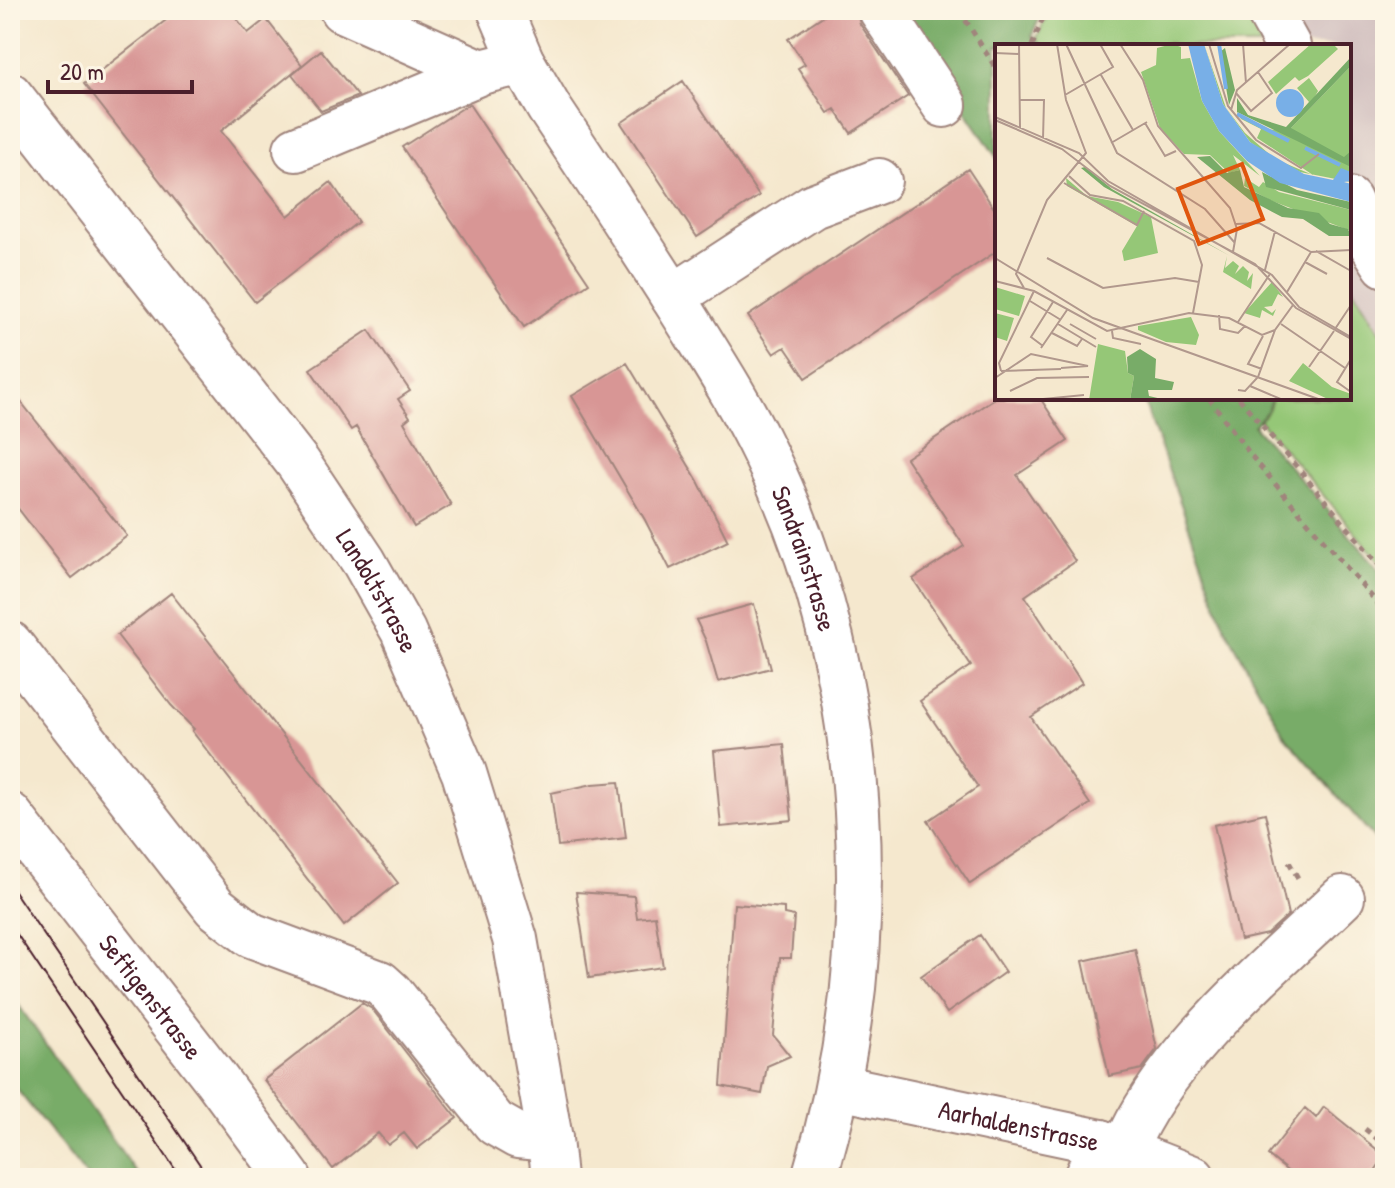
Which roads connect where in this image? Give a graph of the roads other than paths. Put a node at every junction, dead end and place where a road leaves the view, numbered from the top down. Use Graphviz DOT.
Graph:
graph roads {
  1 [pos="342,10"];
  2 [pos="500,10"];
  3 [pos="881,10"];
  4 [pos="1268,10"];
  5 [pos="1287,44"];
  6 [pos="501,67"];
  7 [pos="10,95"];
  8 [pos="944,105"];
  9 [pos="296,149"];
  10 [pos="879,181"];
  11 [pos="1351,204"];
  12 [pos="1385,265"];
  13 [pos="673,297"];
  14 [pos="10,644"];
  15 [pos="10,815"];
  16 [pos="1342,898"];
  17 [pos="839,1087"];
  18 [pos="1104,1156"];
  19 [pos="552,1159"];
  20 [pos="289,1178"];
  21 [pos="814,1178"];
  22 [pos="1193,1178"];
  1 -- 6 [label="street"];
  2 -- 6 [label="street, Sandrainstrasse"];
  3 -- 8 [label="street"];
  4 -- 5 [label="street"];
  6 -- 9 [label="street"];
  6 -- 13 [label="street, Sandrainstrasse"];
  7 -- 19 [label="street, Landoltstrasse"];
  10 -- 13 [label="street"];
  11 -- 12 [label="street"];
  13 -- 17 [label="street, Sandrainstrasse"];
  14 -- 19 [label="street"];
  15 -- 20 [label="street, Seftigenstrasse"];
  16 -- 18 [label="street"];
  17 -- 18 [label="street, Aarhaldenstrasse"];
  17 -- 21 [label="street, Sandrainstrasse"];
  18 -- 22 [label="street, Aarhaldenstrasse"];
}
